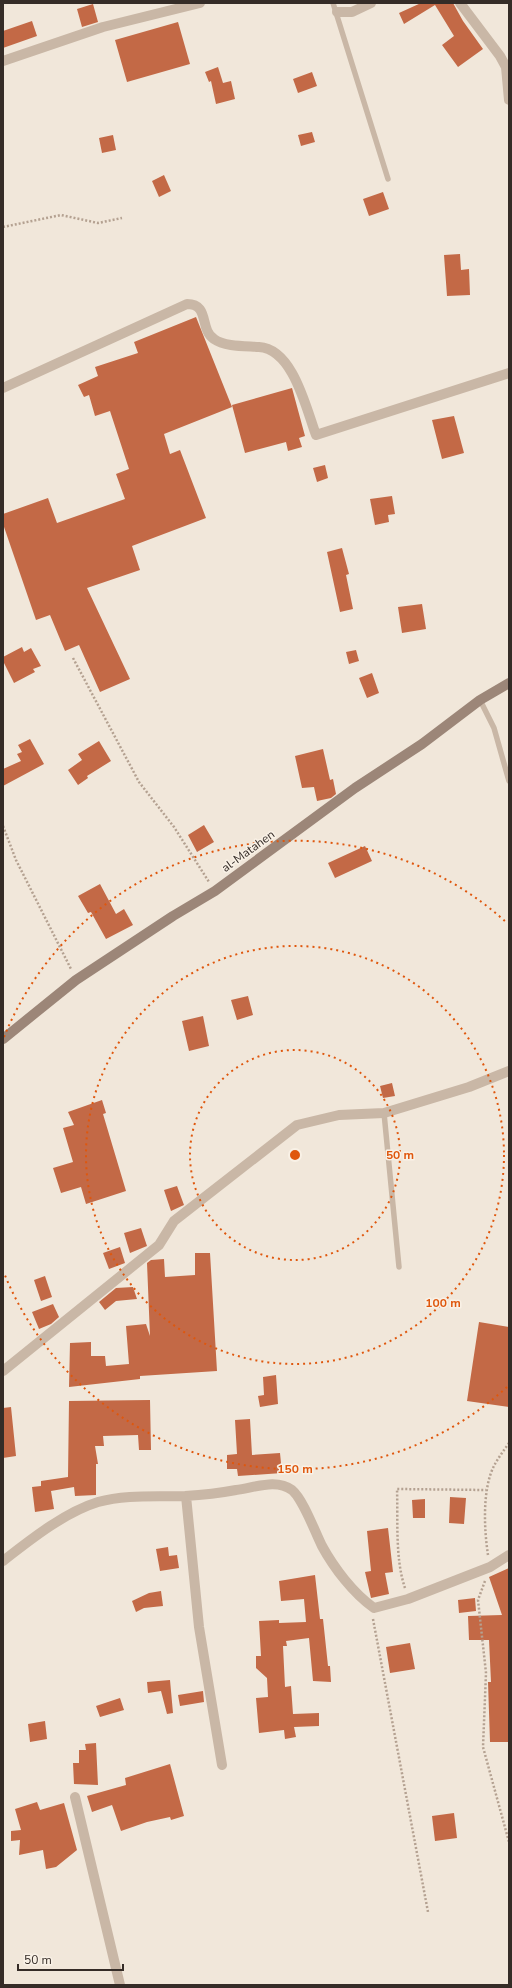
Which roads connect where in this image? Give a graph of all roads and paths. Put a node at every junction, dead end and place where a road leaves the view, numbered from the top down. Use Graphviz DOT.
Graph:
graph roads {
  1 [pos="200,3"];
  2 [pos="371,3"];
  3 [pos="460,3"];
  4 [pos="335,8"];
  5 [pos="3,61"];
  6 [pos="509,100"];
  7 [pos="388,179"];
  8 [pos="122,218"];
  9 [pos="3,227"];
  10 [pos="509,373"];
  11 [pos="3,388"];
  12 [pos="74,658"];
  13 [pos="509,683"];
  14 [pos="480,700"];
  15 [pos="509,781"];
  16 [pos="3,826"];
  17 [pos="215,891"];
  18 [pos="76,980"];
  19 [pos="3,1039"];
  20 [pos="509,1072"];
  21 [pos="384,1113"];
  22 [pos="400,1267"];
  23 [pos="3,1371"];
  24 [pos="509,1443"];
  25 [pos="486,1490"];
  26 [pos="186,1496"];
  27 [pos="509,1555"];
  28 [pos="3,1561"];
  29 [pos="490,1567"];
  30 [pos="408,1599"];
  31 [pos="374,1608"];
  32 [pos="222,1765"];
  33 [pos="75,1797"];
  34 [pos="509,1842"];
  35 [pos="428,1912"];
  36 [pos="120,1985"];
  1 -- 5 [label="street"];
  2 -- 4 [label="street"];
  3 -- 6 [label="street"];
  4 -- 7 [label="lane"];
  8 -- 9 [label="path"];
  10 -- 11 [label="street"];
  12 -- 17 [label="path"];
  13 -- 14 [label="main road, al-Matahen"];
  14 -- 15 [label="lane"];
  14 -- 17 [label="main road, al-Matahen"];
  16 -- 18 [label="path"];
  17 -- 18 [label="main road, al-Matahen"];
  18 -- 19 [label="main road, al-Matahen"];
  20 -- 21 [label="street"];
  21 -- 22 [label="lane"];
  21 -- 23 [label="street"];
  24 -- 25 [label="path"];
  25 -- 29 [label="path"];
  25 -- 30 [label="path"];
  26 -- 28 [label="street"];
  26 -- 31 [label="street"];
  26 -- 32 [label="street"];
  27 -- 29 [label="street"];
  29 -- 30 [label="street"];
  29 -- 34 [label="path"];
  30 -- 31 [label="street"];
  31 -- 35 [label="path"];
  33 -- 36 [label="street"];
}
